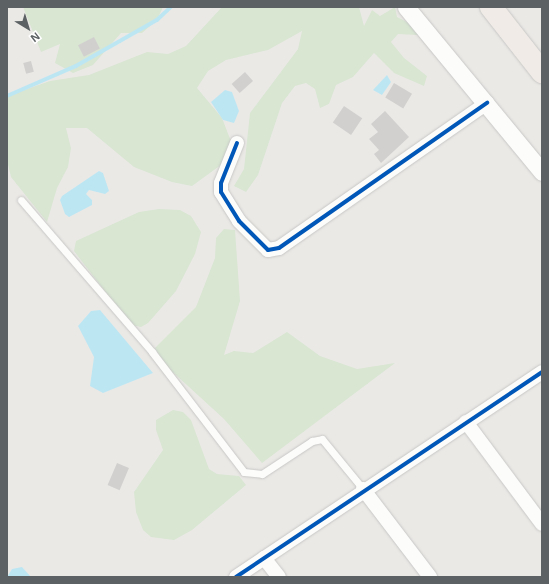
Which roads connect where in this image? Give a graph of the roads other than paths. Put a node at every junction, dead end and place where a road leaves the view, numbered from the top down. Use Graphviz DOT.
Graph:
graph roads {
  1 [pos="406,7"];
  2 [pos="491,7"];
  3 [pos="542,72"];
  4 [pos="487,103"];
  5 [pos="237,143"];
  6 [pos="542,172"];
  7 [pos="21,200"];
  8 [pos="542,372"];
  9 [pos="466,422"];
  10 [pos="363,489"];
  11 [pos="542,524"];
  12 [pos="264,558"];
  13 [pos="236,577"];
  14 [pos="279,577"];
  15 [pos="430,577"];
  1 -- 4 [label="street"];
  2 -- 3 [label="highway"];
  4 -- 5 [label="street"];
  4 -- 6 [label="street"];
  7 -- 10 [label="lane"];
  8 -- 9 [label="street"];
  9 -- 10 [label="street"];
  9 -- 11 [label="street"];
  10 -- 12 [label="street"];
  10 -- 15 [label="street"];
  12 -- 13 [label="street"];
  12 -- 14 [label="street"];
}
